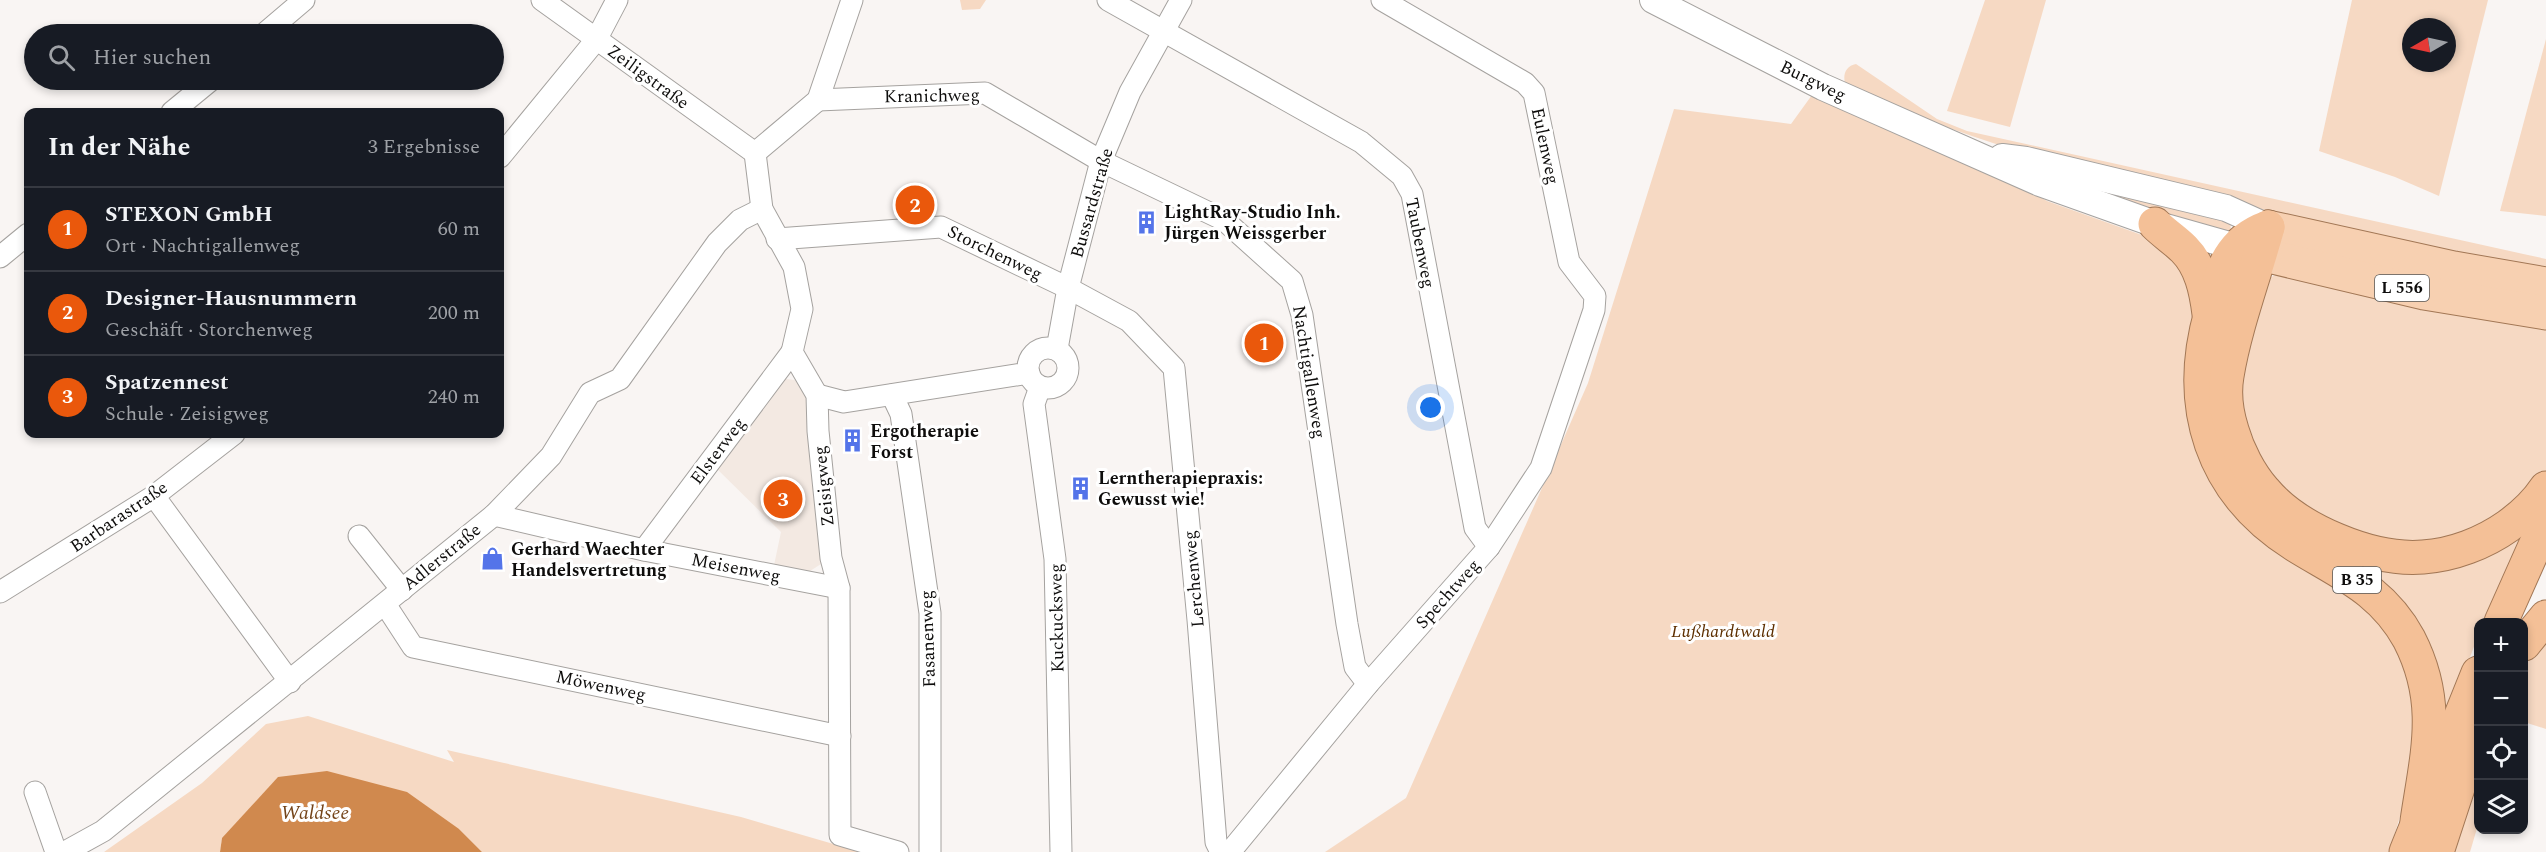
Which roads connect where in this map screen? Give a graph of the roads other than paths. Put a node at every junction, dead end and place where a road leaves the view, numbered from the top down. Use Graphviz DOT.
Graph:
graph roads {
  1 [pos="304,0"];
  2 [pos="542,0"];
  3 [pos="617,0"];
  4 [pos="852,0"];
  5 [pos="1108,0"];
  6 [pos="1181,0"];
  7 [pos="1382,0"];
  8 [pos="1653,0"];
  9 [pos="276,24"];
  10 [pos="1164,30"];
  11 [pos="596,40"];
  12 [pos="199,90"];
  13 [pos="818,100"];
  14 [pos="177,108"];
  15 [pos="504,151"];
  16 [pos="755,153"];
  17 [pos="1977,154"];
  18 [pos="1101,161"];
  19 [pos="762,209"];
  20 [pos="2155,224"];
  21 [pos="24,237"];
  22 [pos="777,239"];
  23 [pos="2255,242"];
  24 [pos="0,257"];
  25 [pos="2546,284"];
  26 [pos="1068,288"];
  27 [pos="1595,296"];
  28 [pos="2546,313"];
  29 [pos="2210,316"];
  30 [pos="1057,349"];
  31 [pos="792,352"];
  32 [pos="1034,380"];
  33 [pos="892,394"];
  34 [pos="817,395"];
  35 [pos="229,438"];
  36 [pos="2546,488"];
  37 [pos="154,496"];
  38 [pos="494,515"];
  39 [pos="2546,521"];
  40 [pos="359,536"];
  41 [pos="1489,547"];
  42 [pos="644,550"];
  43 [pos="2546,558"];
  44 [pos="839,588"];
  45 [pos="402,590"];
  46 [pos="0,592"];
  47 [pos="385,604"];
  48 [pos="2546,617"];
  49 [pos="2503,618"];
  50 [pos="2519,618"];
  51 [pos="2528,638"];
  52 [pos="290,682"];
  53 [pos="2474,683"];
  54 [pos="1368,684"];
  55 [pos="840,736"];
  56 [pos="2474,739"];
  57 [pos="35,792"];
  58 [pos="2417,820"];
  59 [pos="56,852"];
  60 [pos="65,852"];
  61 [pos="898,852"];
  62 [pos="930,852"];
  63 [pos="1061,852"];
  64 [pos="1221,852"];
  65 [pos="1230,852"];
  66 [pos="2406,852"];
  67 [pos="2437,852"];
  1 -- 9 [label="street"];
  2 -- 11 [label="street, Zeiligstraße"];
  3 -- 11 [label="street"];
  4 -- 13 [label="street"];
  5 -- 10 [label="street, Taubenweg"];
  6 -- 10 [label="street, Bussardstraße"];
  7 -- 27 [label="street, Eulenweg"];
  8 -- 17 [label="street, Burgweg"];
  10 -- 18 [label="street, Bussardstraße"];
  10 -- 41 [label="street, Taubenweg"];
  11 -- 15 [label="street"];
  11 -- 16 [label="street, Zeiligstraße"];
  12 -- 14 [label="street"];
  13 -- 16 [label="street"];
  13 -- 18 [label="street, Kranichweg"];
  16 -- 19 [label="street"];
  17 -- 20 [label="street, Burgweg"];
  17 -- 23 [label="street, Burgweg"];
  18 -- 26 [label="street, Bussardstraße"];
  18 -- 54 [label="street, Nachtigallenweg"];
  19 -- 22 [label="street"];
  19 -- 38 [label="street, Adlerstraße"];
  20 -- 23 [label="street, Burgweg"];
  20 -- 29 [label="highway, B 35"];
  21 -- 24 [label="street"];
  22 -- 26 [label="street, Storchenweg"];
  22 -- 31 [label="street"];
  23 -- 25 [label="main road, L 556"];
  23 -- 28 [label="main road, L 556"];
  23 -- 29 [label="highway, B 35"];
  23 -- 36 [label="highway"];
  26 -- 30 [label="street, Bussardstraße"];
  26 -- 64 [label="street, Lerchenweg"];
  27 -- 41 [label="street, Spechtweg"];
  29 -- 58 [label="highway, B 35"];
  30 -- 32 [label="street"];
  30 -- 32 [label="street"];
  31 -- 34 [label="street, Zeisigweg"];
  31 -- 42 [label="street, Elsterweg"];
  32 -- 33 [label="street"];
  32 -- 63 [label="street, Kuckucksweg"];
  33 -- 34 [label="street"];
  33 -- 62 [label="street, Fasanenweg"];
  34 -- 44 [label="street, Zeisigweg"];
  35 -- 37 [label="street, Barbarastraße"];
  37 -- 46 [label="street, Barbarastraße"];
  37 -- 52 [label="street"];
  38 -- 42 [label="street, Meisenweg"];
  38 -- 45 [label="street, Adlerstraße"];
  39 -- 49 [label="highway"];
  40 -- 45 [label="street"];
  41 -- 54 [label="street, Spechtweg"];
  42 -- 44 [label="street, Meisenweg"];
  43 -- 50 [label="highway"];
  44 -- 55 [label="street, Zeisigweg"];
  45 -- 47 [label="street, Adlerstraße"];
  47 -- 52 [label="street, Adlerstraße"];
  47 -- 55 [label="street, Möwenweg"];
  48 -- 51 [label="highway"];
  52 -- 60 [label="street, Adlerstraße"];
  53 -- 58 [label="highway"];
  54 -- 65 [label="street, Spechtweg"];
  55 -- 61 [label="street, Zeisigweg"];
  56 -- 67 [label="highway"];
  57 -- 59 [label="street"];
  58 -- 66 [label="highway, B 35"];
}
